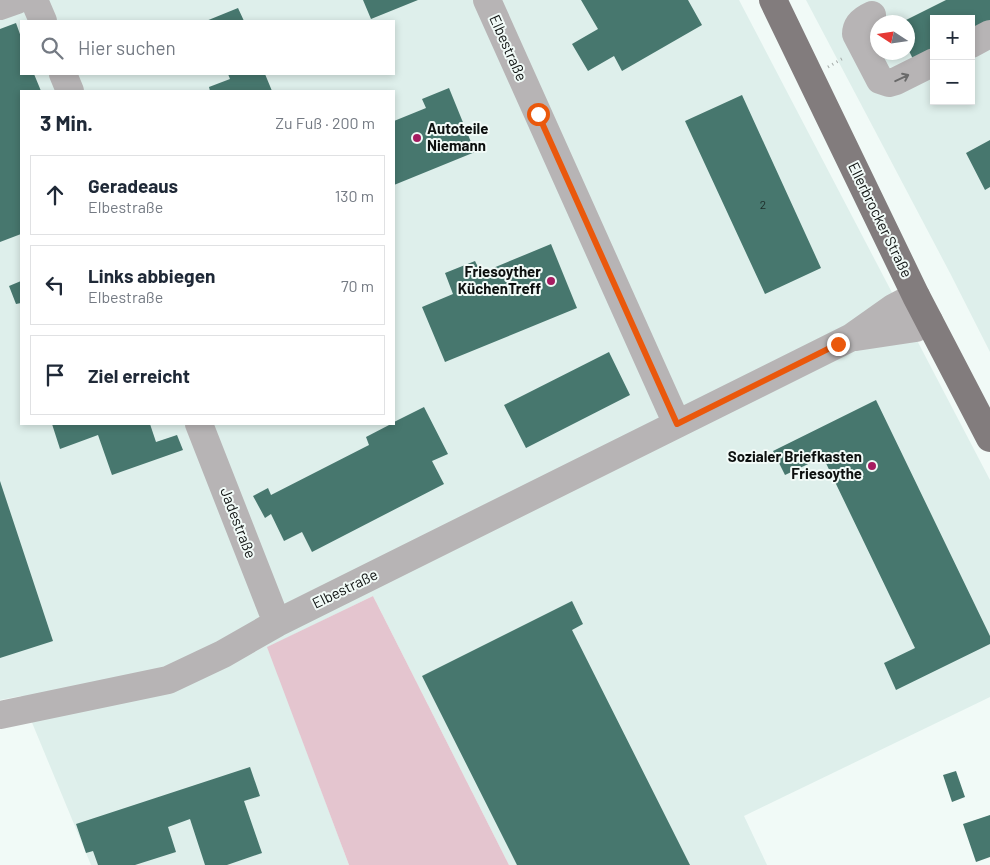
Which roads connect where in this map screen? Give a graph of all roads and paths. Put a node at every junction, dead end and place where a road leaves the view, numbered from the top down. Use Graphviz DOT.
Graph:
graph roads {
  1 [pos="17,0"];
  2 [pos="34,0"];
  3 [pos="487,0"];
  4 [pos="773,0"];
  5 [pos="0,6"];
  6 [pos="870,16"];
  7 [pos="43,20"];
  8 [pos="990,34"];
  9 [pos="975,42"];
  10 [pos="930,64"];
  11 [pos="63,75"];
  12 [pos="70,90"];
  13 [pos="916,296"];
  14 [pos="929,322"];
  15 [pos="852,337"];
  16 [pos="677,424"];
  17 [pos="199,425"];
  18 [pos="990,438"];
  19 [pos="277,622"];
  20 [pos="0,716"];
  1 -- 5 [label="street"];
  2 -- 7 [label="street"];
  3 -- 16 [label="street, Elbestraße"];
  4 -- 13 [label="main road, Ellerbrocker Straße"];
  6 -- 10 [label="street, one-way"];
  8 -- 9 [label="street"];
  11 -- 12 [label="street"];
  13 -- 14 [label="main road, Ellerbrocker Straße"];
  13 -- 15 [label="street, Elbestraße"];
  14 -- 15 [label="street, Elbestraße"];
  14 -- 18 [label="main road, Ellerbrocker Straße"];
  15 -- 16 [label="street, Elbestraße"];
  16 -- 19 [label="street, Elbestraße"];
  17 -- 19 [label="street, Jadestraße"];
  19 -- 20 [label="street, Elbestraße"];
}
